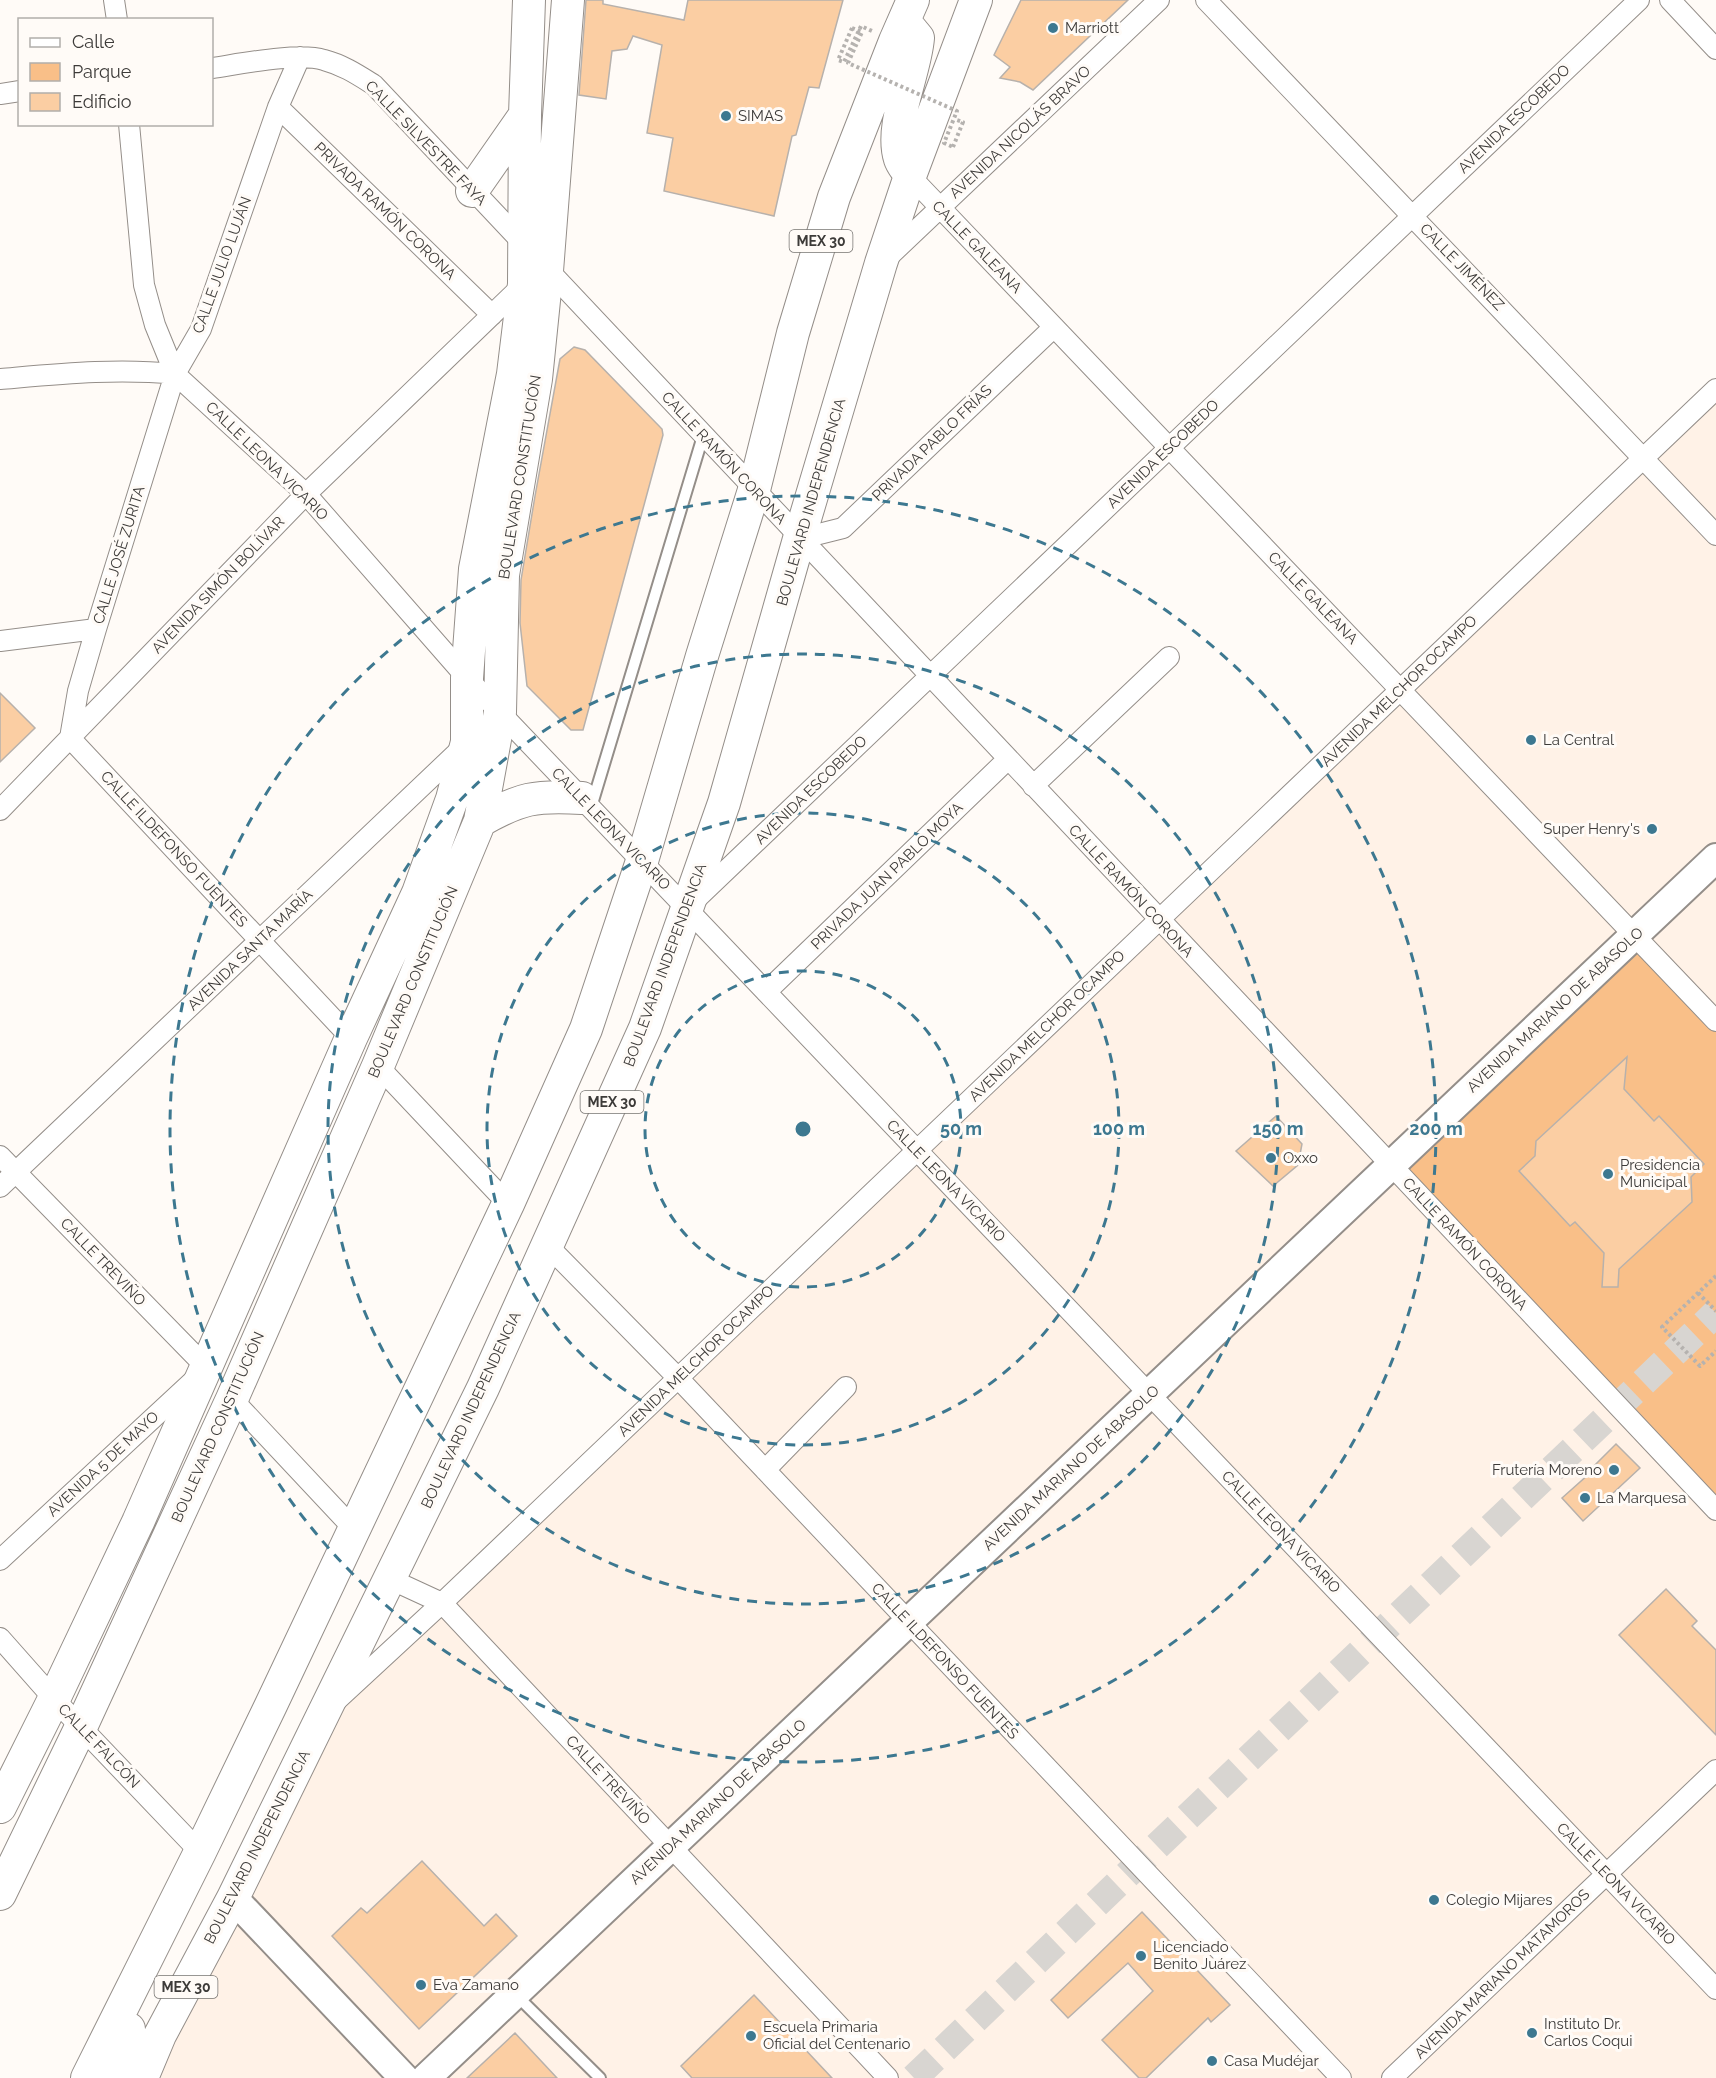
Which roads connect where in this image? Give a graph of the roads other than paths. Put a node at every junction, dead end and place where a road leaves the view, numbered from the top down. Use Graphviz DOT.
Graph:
graph roads {
  1 [pos="114,0"];
  2 [pos="529,0"];
  3 [pos="568,0"];
  4 [pos="976,0"];
  5 [pos="1159,0"];
  6 [pos="1206,0"];
  7 [pos="1639,0"];
  8 [pos="1670,0"];
  9 [pos="117,18"];
  10 [pos="904,21"];
  11 [pos="1716,48"];
  12 [pos="300,57"];
  13 [pos="213,68"];
  14 [pos="18,92"];
  15 [pos="0,94"];
  16 [pos="278,107"];
  17 [pos="525,115"];
  18 [pos="129,126"];
  19 [pos="909,176"];
  20 [pos="472,191"];
  21 [pos="940,208"];
  22 [pos="1413,216"];
  23 [pos="525,247"];
  24 [pos="881,263"];
  25 [pos="536,277"];
  26 [pos="492,315"];
  27 [pos="1054,327"];
  28 [pos="175,374"];
  29 [pos="0,379"];
  30 [pos="1716,389"];
  31 [pos="703,436"];
  32 [pos="1170,448"];
  33 [pos="1643,458"];
  34 [pos="754,490"];
  35 [pos="306,494"];
  36 [pos="1716,535"];
  37 [pos="800,539"];
  38 [pos="96,629"];
  39 [pos="0,641"];
  40 [pos="1169,657"];
  41 [pos="930,676"];
  42 [pos="467,678"];
  43 [pos="1400,690"];
  44 [pos="500,712"];
  45 [pos="70,738"];
  46 [pos="467,742"];
  47 [pos="1008,759"];
  48 [pos="1033,786"];
  49 [pos="586,803"];
  50 [pos="0,810"];
  51 [pos="480,821"];
  52 [pos="1716,858"];
  53 [pos="642,861"];
  54 [pos="687,908"];
  55 [pos="1158,920"];
  56 [pos="1634,936"];
  57 [pos="260,941"];
  58 [pos="766,992"];
  59 [pos="1716,1022"];
  60 [pos="351,1038"];
  61 [pos="378,1066"];
  62 [pos="917,1150"];
  63 [pos="0,1156"];
  64 [pos="1391,1166"];
  65 [pos="15,1172"];
  66 [pos="0,1187"];
  67 [pos="508,1204"];
  68 [pos="548,1246"];
  69 [pos="207,1368"];
  70 [pos="678,1378"];
  71 [pos="846,1387"];
  72 [pos="1149,1394"];
  73 [pos="232,1399"];
  74 [pos="765,1470"];
  75 [pos="1716,1510"];
  76 [pos="353,1528"];
  77 [pos="0,1560"];
  78 [pos="390,1580"];
  79 [pos="442,1603"];
  80 [pos="908,1623"];
  81 [pos="0,1638"];
  82 [pos="54,1699"];
  83 [pos="326,1711"];
  84 [pos="81,1727"];
  85 [pos="1716,1770"];
  86 [pos="0,1807"];
  87 [pos="671,1847"];
  88 [pos="200,1852"];
  89 [pos="1606,1874"];
  90 [pos="0,1894"];
  91 [pos="233,1898"];
  92 [pos="135,1984"];
  93 [pos="1716,1989"];
  94 [pos="515,1994"];
  95 [pos="87,2078"];
  96 [pos="113,2078"];
  97 [pos="142,2078"];
  98 [pos="404,2078"];
  99 [pos="426,2078"];
  100 [pos="600,2078"];
  101 [pos="888,2078"];
  102 [pos="1341,2078"];
  103 [pos="1392,2078"];
  1 -- 9 [label="street"];
  2 -- 17 [label="main road, BOULEVARD CONSTITUCIÓN"];
  3 -- 25 [label="main road, BOULEVARD CONSTITUCIÓN"];
  4 -- 19 [label="main road, BOULEVARD INDEPENDENCIA / MEX 30"];
  5 -- 21 [label="street, AVENIDA NICOLÁS BRAVO"];
  6 -- 22 [label="street, CALLE JIMÉNEZ"];
  7 -- 22 [label="street, AVENIDA ESCOBEDO"];
  8 -- 11 [label="street"];
  10 -- 19 [label="main road"];
  10 -- 34 [label="main road, MEX 30"];
  12 -- 13 [label="street, CALLE SILVESTRE FAYA"];
  12 -- 16 [label="street, CALLE JULIO LUJÁN"];
  12 -- 20 [label="street, CALLE SILVESTRE FAYA"];
  14 -- 15 [label="street"];
  16 -- 26 [label="street, PRIVADA RAMÓN CORONA"];
  16 -- 28 [label="street, CALLE JULIO LUJÁN"];
  17 -- 20 [label="main road"];
  17 -- 23 [label="main road, BOULEVARD CONSTITUCIÓN"];
  18 -- 28 [label="street"];
  19 -- 21 [label="street, CALLE GALEANA"];
  19 -- 24 [label="main road, BOULEVARD INDEPENDENCIA / MEX 30"];
  20 -- 23 [label="street, CALLE SILVESTRE FAYA"];
  21 -- 24 [label="street, AVENIDA NICOLÁS BRAVO"];
  21 -- 27 [label="street, CALLE GALEANA"];
  22 -- 32 [label="street, AVENIDA ESCOBEDO"];
  22 -- 33 [label="street, CALLE JIMÉNEZ"];
  23 -- 25 [label="main road, BOULEVARD CONSTITUCIÓN"];
  24 -- 37 [label="main road, BOULEVARD INDEPENDENCIA / MEX 30"];
  25 -- 26 [label="street, AVENIDA SIMÓN BOLÍVAR"];
  25 -- 31 [label="street, CALLE RAMÓN CORONA"];
  25 -- 42 [label="main road, BOULEVARD CONSTITUCIÓN"];
  25 -- 44 [label="main road, BOULEVARD CONSTITUCIÓN"];
  26 -- 35 [label="street, AVENIDA SIMÓN BOLÍVAR"];
  27 -- 32 [label="street, CALLE GALEANA"];
  27 -- 37 [label="street, PRIVADA PABLO FRÍAS"];
  28 -- 29 [label="street"];
  28 -- 35 [label="street, CALLE LEONA VICARIO"];
  28 -- 38 [label="street, CALLE JOSÉ ZURITA"];
  30 -- 33 [label="street, AVENIDA MELCHOR OCAMPO"];
  31 -- 34 [label="street, CALLE RAMÓN CORONA"];
  31 -- 49 [label="lane"];
  32 -- 41 [label="street, AVENIDA ESCOBEDO"];
  32 -- 43 [label="street, CALLE GALEANA"];
  33 -- 36 [label="street, CALLE JIMÉNEZ"];
  33 -- 43 [label="street, AVENIDA MELCHOR OCAMPO"];
  34 -- 37 [label="street, CALLE RAMÓN CORONA"];
  34 -- 53 [label="main road, MEX 30"];
  35 -- 42 [label="street, CALLE LEONA VICARIO"];
  35 -- 45 [label="street, AVENIDA SIMÓN BOLÍVAR"];
  37 -- 41 [label="street, CALLE RAMÓN CORONA"];
  37 -- 54 [label="main road, BOULEVARD INDEPENDENCIA / MEX 30"];
  38 -- 39 [label="street"];
  38 -- 45 [label="street, CALLE JOSÉ ZURITA"];
  40 -- 48 [label="street"];
  41 -- 47 [label="street, CALLE RAMÓN CORONA"];
  41 -- 54 [label="street, AVENIDA ESCOBEDO"];
  42 -- 44 [label="street, CALLE LEONA VICARIO"];
  42 -- 46 [label="main road, BOULEVARD CONSTITUCIÓN"];
  43 -- 55 [label="street, AVENIDA MELCHOR OCAMPO"];
  43 -- 56 [label="street, CALLE GALEANA"];
  44 -- 46 [label="street, AVENIDA SANTA MARÍA"];
  44 -- 49 [label="street, CALLE LEONA VICARIO"];
  44 -- 51 [label="main road, BOULEVARD CONSTITUCIÓN"];
  45 -- 50 [label="street, AVENIDA SIMÓN BOLÍVAR"];
  45 -- 57 [label="street, CALLE ILDEFONSO FUENTES"];
  46 -- 57 [label="street, AVENIDA SANTA MARÍA"];
  46 -- 60 [label="main road, BOULEVARD CONSTITUCIÓN"];
  47 -- 48 [label="street, CALLE RAMÓN CORONA"];
  47 -- 58 [label="street, PRIVADA JUAN PABLO MOYA"];
  48 -- 55 [label="street, CALLE RAMÓN CORONA"];
  49 -- 51 [label="main road"];
  49 -- 53 [label="street, CALLE LEONA VICARIO"];
  51 -- 61 [label="main road, BOULEVARD CONSTITUCIÓN"];
  52 -- 56 [label="street, AVENIDA MARIANO DE ABASOLO"];
  53 -- 54 [label="street, CALLE LEONA VICARIO"];
  53 -- 67 [label="main road, MEX 30"];
  54 -- 58 [label="street, CALLE LEONA VICARIO"];
  54 -- 68 [label="main road, BOULEVARD INDEPENDENCIA / MEX 30"];
  55 -- 62 [label="street, AVENIDA MELCHOR OCAMPO"];
  55 -- 64 [label="street, CALLE RAMÓN CORONA"];
  56 -- 59 [label="street, CALLE GALEANA"];
  56 -- 64 [label="street, AVENIDA MARIANO DE ABASOLO"];
  57 -- 60 [label="street, CALLE ILDEFONSO FUENTES"];
  57 -- 65 [label="street, AVENIDA SANTA MARÍA"];
  58 -- 62 [label="street, CALLE LEONA VICARIO"];
  60 -- 69 [label="main road, BOULEVARD CONSTITUCIÓN"];
  61 -- 67 [label="street"];
  61 -- 73 [label="main road, BOULEVARD CONSTITUCIÓN"];
  62 -- 70 [label="street, AVENIDA MELCHOR OCAMPO"];
  62 -- 72 [label="street, CALLE LEONA VICARIO"];
  63 -- 65 [label="street, CALLE TREVIÑO"];
  64 -- 72 [label="street, AVENIDA MARIANO DE ABASOLO"];
  64 -- 75 [label="street, CALLE RAMÓN CORONA"];
  65 -- 66 [label="street, AVENIDA SANTA MARÍA"];
  65 -- 69 [label="street, CALLE TREVIÑO"];
  67 -- 76 [label="main road, MEX 30"];
  68 -- 70 [label="street, CALLE ILDEFONSO FUENTES"];
  68 -- 78 [label="main road, BOULEVARD INDEPENDENCIA / MEX 30"];
  69 -- 77 [label="street, AVENIDA 5 DE MAYO"];
  69 -- 82 [label="main road, BOULEVARD CONSTITUCIÓN"];
  70 -- 74 [label="street, CALLE ILDEFONSO FUENTES"];
  70 -- 79 [label="street, AVENIDA MELCHOR OCAMPO"];
  71 -- 74 [label="street"];
  72 -- 80 [label="street, AVENIDA MARIANO DE ABASOLO"];
  72 -- 89 [label="street, CALLE LEONA VICARIO"];
  73 -- 76 [label="street"];
  73 -- 84 [label="main road, BOULEVARD CONSTITUCIÓN"];
  74 -- 80 [label="street, CALLE ILDEFONSO FUENTES"];
  76 -- 88 [label="main road, MEX 30"];
  78 -- 79 [label="street, CALLE TREVIÑO"];
  78 -- 83 [label="main road, BOULEVARD INDEPENDENCIA / MEX 30"];
  79 -- 83 [label="street, AVENIDA MELCHOR OCAMPO"];
  79 -- 87 [label="street, CALLE TREVIÑO"];
  80 -- 87 [label="street, AVENIDA MARIANO DE ABASOLO"];
  80 -- 102 [label="street, CALLE ILDEFONSO FUENTES"];
  81 -- 82 [label="street, CALLE FALCÓN"];
  82 -- 84 [label="street, CALLE FALCÓN"];
  82 -- 86 [label="main road, BOULEVARD CONSTITUCIÓN"];
  83 -- 91 [label="main road, BOULEVARD INDEPENDENCIA / MEX 30"];
  84 -- 88 [label="street, CALLE FALCÓN"];
  84 -- 90 [label="main road, BOULEVARD CONSTITUCIÓN"];
  85 -- 89 [label="street, AVENIDA MARIANO MATAMOROS"];
  87 -- 94 [label="street, AVENIDA MARIANO DE ABASOLO"];
  87 -- 101 [label="street, CALLE TREVIÑO"];
  88 -- 92 [label="main road, MEX 30"];
  89 -- 93 [label="street, CALLE LEONA VICARIO"];
  89 -- 103 [label="street, AVENIDA MARIANO MATAMOROS"];
  91 -- 97 [label="main road, BOULEVARD INDEPENDENCIA / MEX 30"];
  91 -- 98 [label="street"];
  92 -- 95 [label="main road, MEX 30"];
  92 -- 96 [label="main road"];
  94 -- 99 [label="street, AVENIDA MARIANO DE ABASOLO"];
  94 -- 100 [label="lane"];
}
